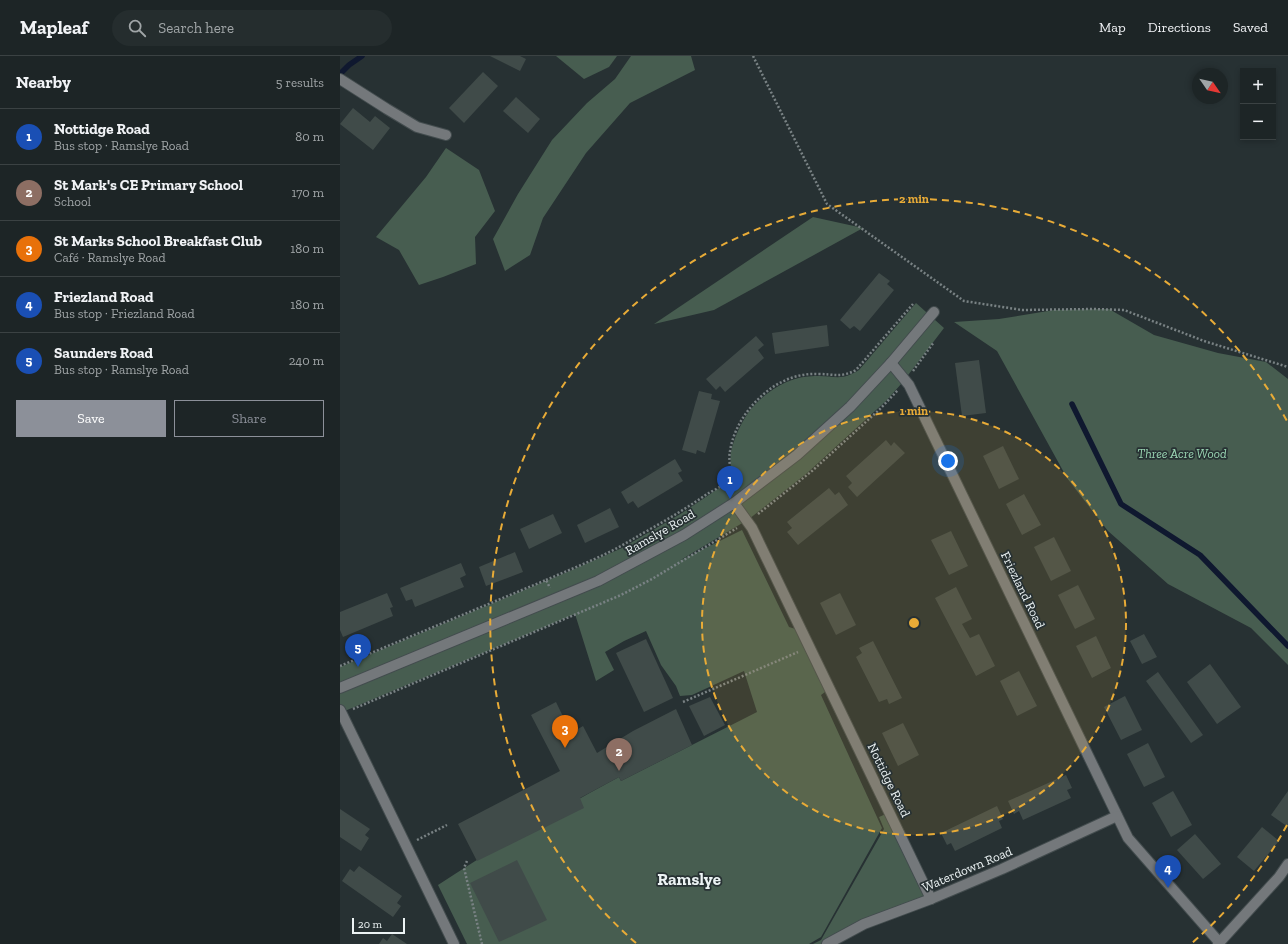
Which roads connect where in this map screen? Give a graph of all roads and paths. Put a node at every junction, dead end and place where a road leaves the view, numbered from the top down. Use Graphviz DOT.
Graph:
graph roads {
  1 [pos="753,56"];
  2 [pos="340,79"];
  3 [pos="446,135"];
  4 [pos="913,304"];
  5 [pos="934,312"];
  6 [pos="891,363"];
  7 [pos="1288,367"];
  8 [pos="734,503"];
  9 [pos="546,580"];
  10 [pos="555,599"];
  11 [pos="810,647"];
  12 [pos="340,666"];
  13 [pos="340,688"];
  14 [pos="683,702"];
  15 [pos="340,710"];
  16 [pos="1117,816"];
  17 [pos="447,825"];
  18 [pos="407,848"];
  19 [pos="467,861"];
  20 [pos="1288,864"];
  21 [pos="931,898"];
  22 [pos="1218,943"];
  23 [pos="454,944"];
  24 [pos="482,944"];
  25 [pos="827,944"];
  1 -- 7 [label="path"];
  2 -- 3 [label="street"];
  4 -- 9 [label="path"];
  5 -- 6 [label="street, Ramslye Road"];
  6 -- 8 [label="street, Ramslye Road"];
  6 -- 16 [label="street, Friezland Road"];
  8 -- 10 [label="street, Ramslye Road"];
  8 -- 11 [label="street, Nottidge Road"];
  9 -- 10 [label="path"];
  9 -- 12 [label="path"];
  10 -- 13 [label="street, Ramslye Road"];
  11 -- 14 [label="path"];
  11 -- 21 [label="street, Nottidge Road"];
  15 -- 18 [label="street"];
  16 -- 21 [label="street, Waterdown Road"];
  16 -- 22 [label="street, Friezland Road"];
  17 -- 18 [label="path"];
  18 -- 23 [label="street"];
  19 -- 24 [label="path"];
  20 -- 22 [label="street"];
  21 -- 25 [label="street, Waterdown Road"];
}
